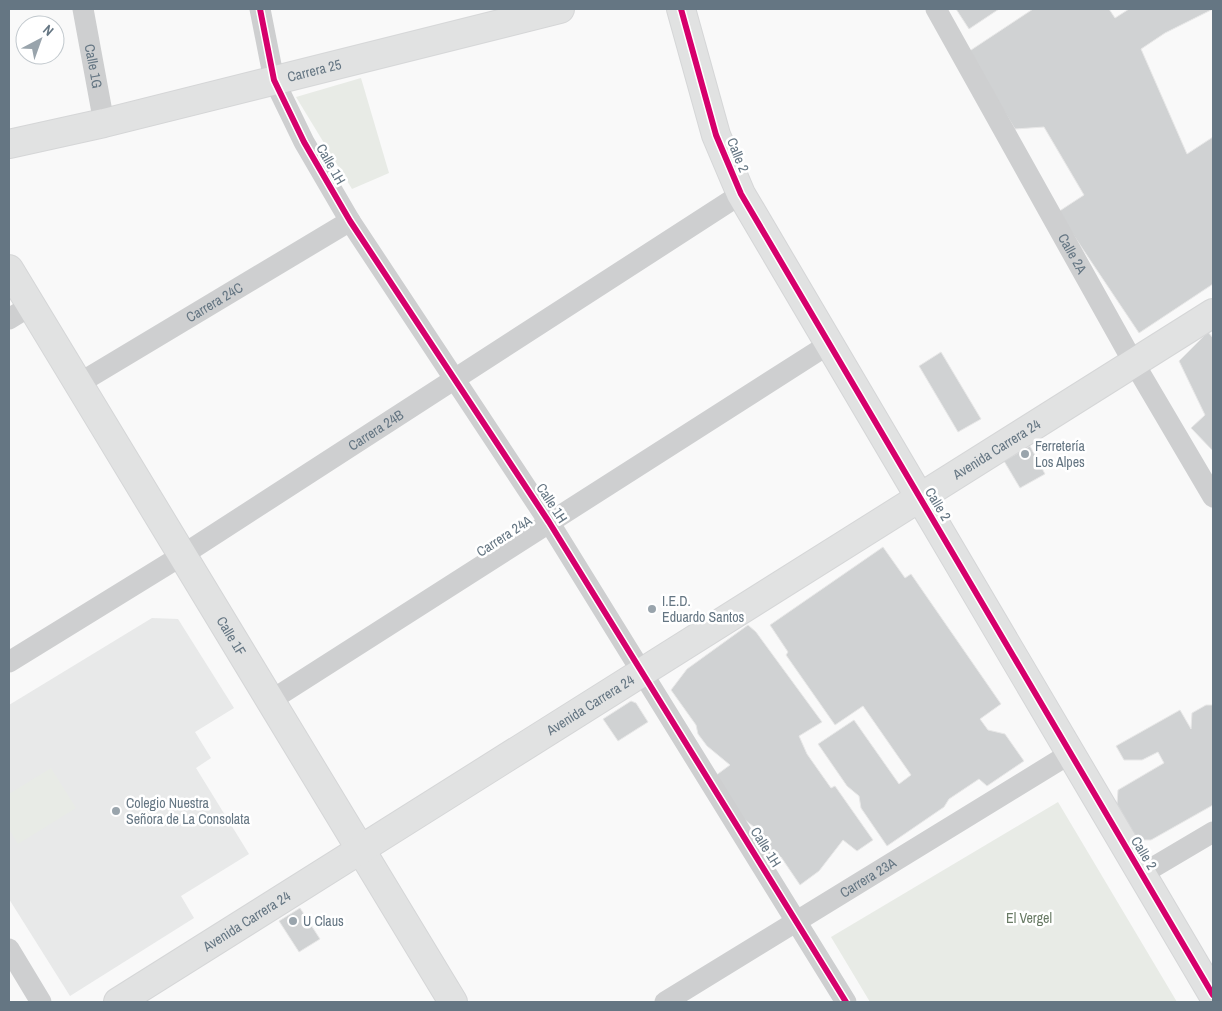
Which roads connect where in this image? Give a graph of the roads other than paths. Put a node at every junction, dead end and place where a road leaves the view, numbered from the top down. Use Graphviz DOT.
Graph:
graph roads {
  1 [pos="83,9"];
  2 [pos="260,9"];
  3 [pos="560,9"];
  4 [pos="681,9"];
  5 [pos="936,9"];
  6 [pos="274,80"];
  7 [pos="104,123"];
  8 [pos="9,144"];
  9 [pos="741,194"];
  10 [pos="350,221"];
  11 [pos="9,269"];
  12 [pos="20,312"];
  13 [pos="1213,313"];
  14 [pos="829,344"];
  15 [pos="1134,363"];
  16 [pos="454,379"];
  17 [pos="78,384"];
  18 [pos="1213,497"];
  19 [pos="920,498"];
  20 [pos="549,522"];
  21 [pos="181,556"];
  22 [pos="9,662"];
  23 [pos="643,672"];
  24 [pos="270,701"];
  25 [pos="1071,753"];
  26 [pos="1213,832"];
  27 [pos="360,850"];
  28 [pos="1142,874"];
  29 [pos="797,921"];
  30 [pos="9,949"];
  31 [pos="1213,995"];
  32 [pos="42,1002"];
  33 [pos="118,1002"];
  34 [pos="453,1002"];
  35 [pos="664,1002"];
  36 [pos="846,1002"];
  1 -- 7 [label="street, Calle 1G"];
  2 -- 6 [label="street, Calle 1H"];
  3 -- 6 [label="street, Carrera 25"];
  4 -- 9 [label="street, Calle 2"];
  5 -- 15 [label="street, Calle 2A"];
  6 -- 7 [label="street, Carrera 25"];
  6 -- 10 [label="street, Calle 1H"];
  7 -- 8 [label="street, Carrera 25"];
  9 -- 14 [label="street, Calle 2"];
  9 -- 16 [label="street, Carrera 24B"];
  10 -- 16 [label="street, Calle 1H"];
  10 -- 17 [label="street, Carrera 24C"];
  11 -- 12 [label="street, Calle 1F"];
  12 -- 17 [label="street, Calle 1F"];
  13 -- 15 [label="street, Avenida Carrera 24"];
  14 -- 19 [label="street, Calle 2"];
  14 -- 20 [label="street, Carrera 24A"];
  15 -- 18 [label="street, Calle 2A"];
  15 -- 19 [label="street, Avenida Carrera 24"];
  16 -- 20 [label="street, Calle 1H"];
  16 -- 21 [label="street, Carrera 24B"];
  17 -- 21 [label="street, Calle 1F"];
  19 -- 23 [label="street, Avenida Carrera 24"];
  19 -- 25 [label="street, Calle 2"];
  20 -- 23 [label="street, Calle 1H"];
  20 -- 24 [label="street, Carrera 24A"];
  21 -- 22 [label="street, Carrera 24B"];
  21 -- 24 [label="street, Calle 1F"];
  23 -- 27 [label="street, Avenida Carrera 24"];
  23 -- 29 [label="street, Calle 1H"];
  24 -- 27 [label="street, Calle 1F"];
  25 -- 28 [label="street, Calle 2"];
  25 -- 29 [label="street, Carrera 23A"];
  26 -- 28 [label="street"];
  27 -- 33 [label="street, Avenida Carrera 24"];
  27 -- 34 [label="street, Calle 1F"];
  28 -- 31 [label="street, Calle 2"];
  29 -- 35 [label="street, Carrera 23A"];
  29 -- 36 [label="street, Calle 1H"];
  30 -- 32 [label="street"];
}
